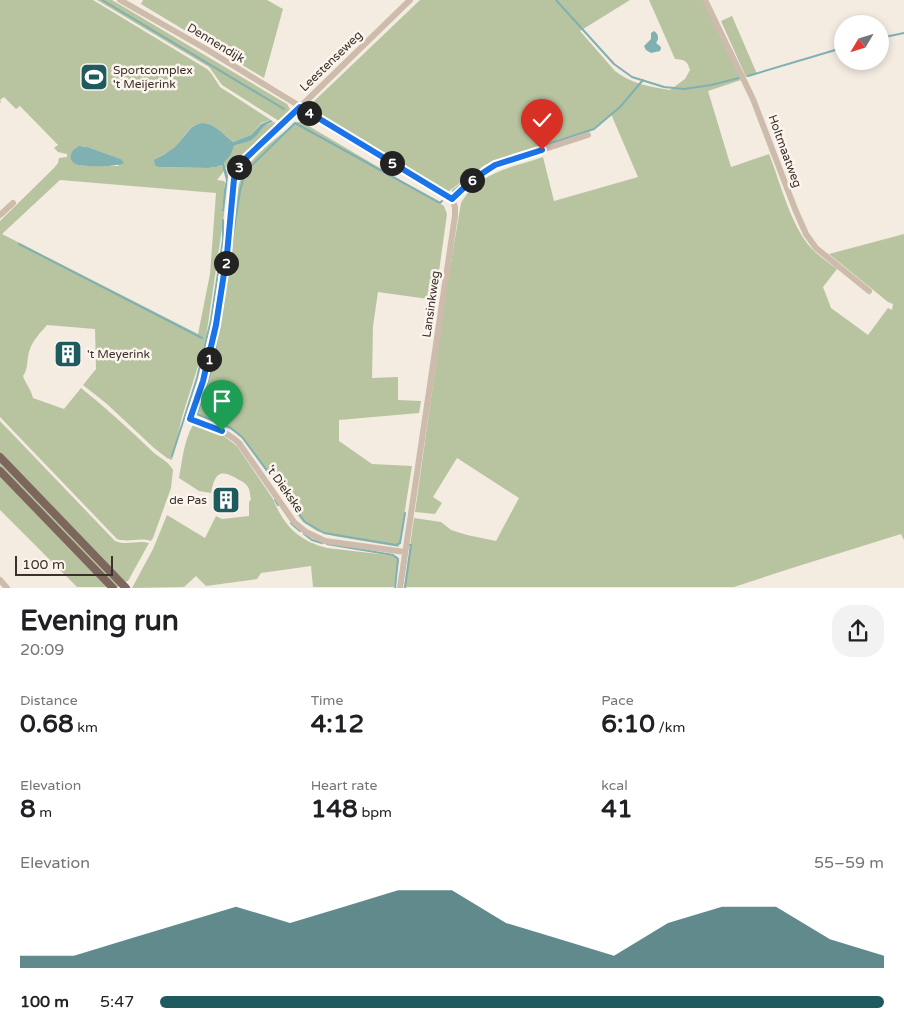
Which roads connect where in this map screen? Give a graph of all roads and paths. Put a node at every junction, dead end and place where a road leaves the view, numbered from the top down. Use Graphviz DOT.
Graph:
graph roads {
  1 [pos="120,0"];
  2 [pos="410,0"];
  3 [pos="705,0"];
  4 [pos="300,107"];
  5 [pos="588,135"];
  6 [pos="452,199"];
  7 [pos="12,203"];
  8 [pos="0,215"];
  9 [pos="869,291"];
  10 [pos="190,419"];
  11 [pos="0,457"];
  12 [pos="0,470"];
  13 [pos="405,552"];
  14 [pos="0,580"];
  15 [pos="125,586"];
  16 [pos="7,588"];
  17 [pos="113,588"];
  18 [pos="400,588"];
  1 -- 4 [label="street, Dennendijk"];
  2 -- 4 [label="street, Leestenseweg"];
  3 -- 9 [label="street, Holtmaatweg"];
  4 -- 6 [label="street"];
  4 -- 10 [label="street, Leestenseweg"];
  5 -- 6 [label="street"];
  6 -- 13 [label="street, Lansinkweg"];
  7 -- 8 [label="street"];
  10 -- 13 [label="street, 't Diekske"];
  11 -- 15 [label="main road"];
  12 -- 17 [label="main road"];
  13 -- 18 [label="street, Lansinkweg"];
  14 -- 16 [label="street"];
}
